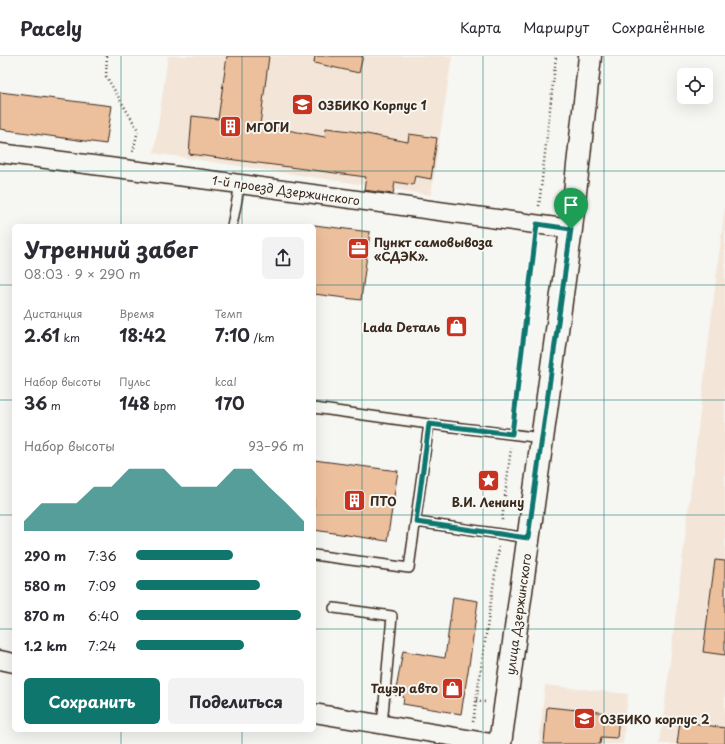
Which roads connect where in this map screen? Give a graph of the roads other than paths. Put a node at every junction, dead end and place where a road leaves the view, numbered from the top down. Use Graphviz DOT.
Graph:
graph roads {
  1 [pos="590,56"];
  2 [pos="0,153"];
  3 [pos="240,184"];
  4 [pos="232,224"];
  5 [pos="571,229"];
  6 [pos="316,408"];
  7 [pos="429,424"];
  8 [pos="542,438"];
  9 [pos="416,522"];
  10 [pos="528,538"];
  11 [pos="316,555"];
  12 [pos="334,608"];
  13 [pos="0,660"];
  14 [pos="12,663"];
  15 [pos="316,713"];
  16 [pos="382,725"];
  17 [pos="497,744"];
  18 [pos="500,744"];
  1 -- 5 [label="main road, улица Дзержинского"];
  2 -- 3 [label="street, 1-й проезд Дзержинского"];
  3 -- 4 [label="lane"];
  3 -- 5 [label="street, 1-й проезд Дзержинского"];
  5 -- 8 [label="main road, улица Дзержинского"];
  6 -- 7 [label="lane"];
  7 -- 8 [label="lane"];
  7 -- 9 [label="lane"];
  8 -- 10 [label="main road, улица Дзержинского"];
  9 -- 10 [label="lane"];
  9 -- 11 [label="lane"];
  10 -- 18 [label="main road, улица Дзержинского"];
  12 -- 16 [label="lane"];
  13 -- 14 [label="street"];
  15 -- 16 [label="street"];
  16 -- 17 [label="street"];
}
